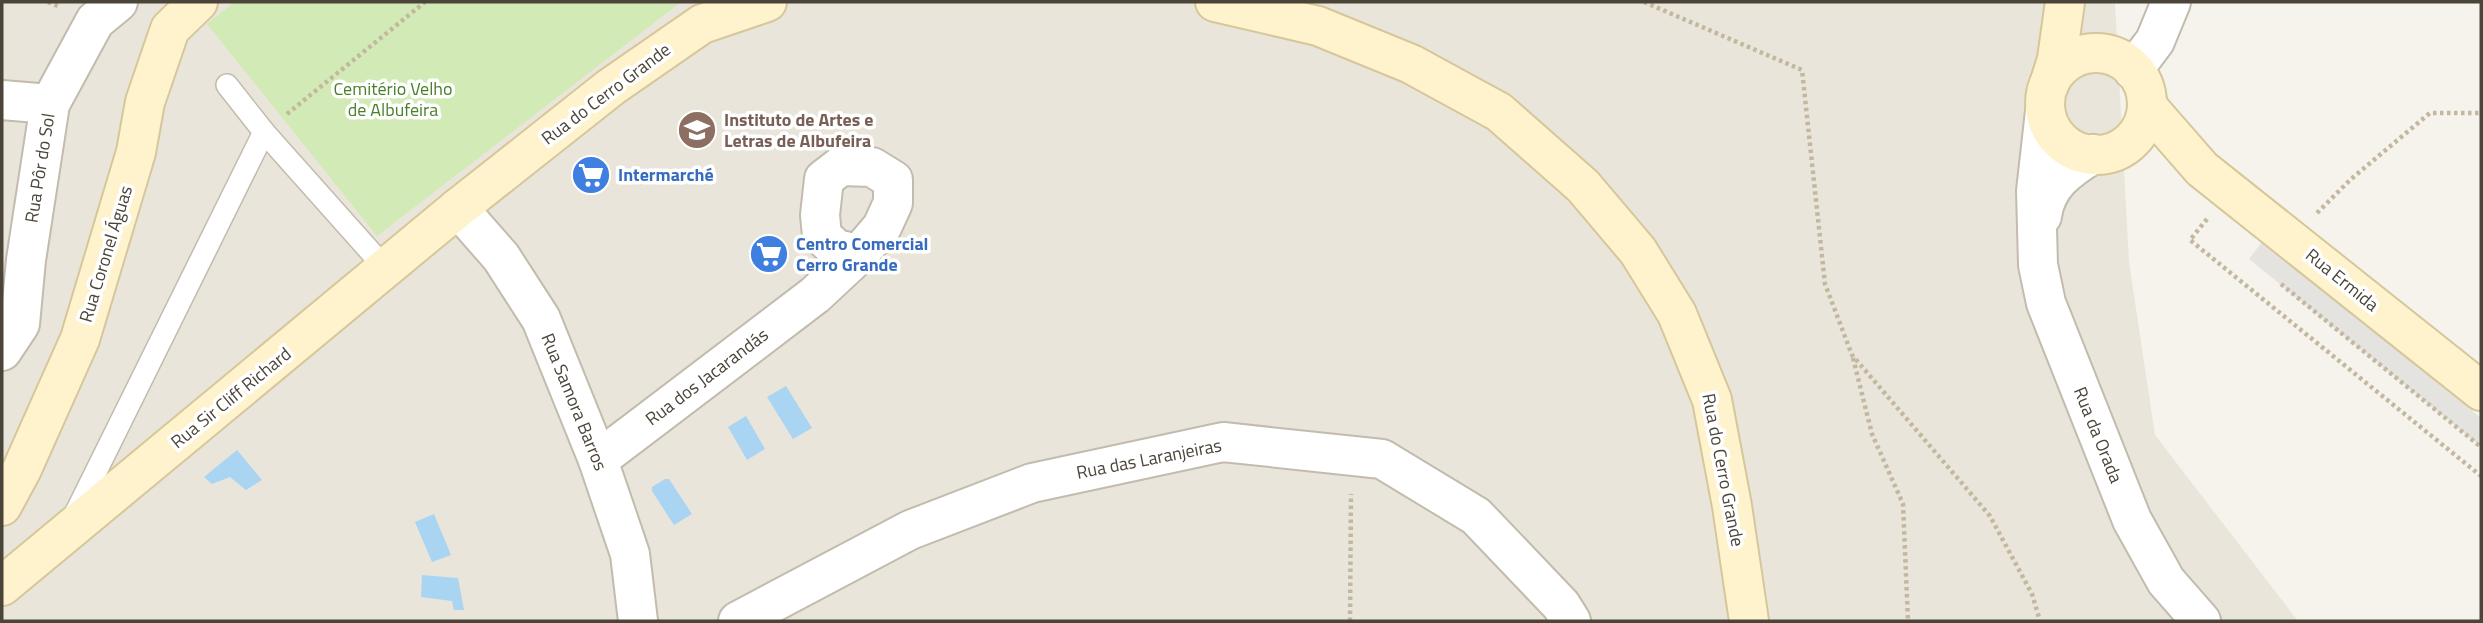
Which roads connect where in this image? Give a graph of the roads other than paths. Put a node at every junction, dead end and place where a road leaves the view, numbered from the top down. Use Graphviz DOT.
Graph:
graph roads {
  1 [pos="118,2"];
  2 [pos="198,2"];
  3 [pos="767,2"];
  4 [pos="1215,2"];
  5 [pos="2065,2"];
  6 [pos="2071,2"];
  7 [pos="2170,4"];
  8 [pos="2119,62"];
  9 [pos="228,85"];
  10 [pos="2,100"];
  11 [pos="2045,103"];
  12 [pos="50,104"];
  13 [pos="2147,106"];
  14 [pos="264,132"];
  15 [pos="2100,154"];
  16 [pos="2202,169"];
  17 [pos="458,208"];
  18 [pos="820,215"];
  19 [pos="2039,232"];
  20 [pos="859,254"];
  21 [pos="14,259"];
  22 [pos="386,270"];
  23 [pos="815,295"];
  24 [pos="2,351"];
  25 [pos="2481,391"];
  26 [pos="598,460"];
  27 [pos="2,506"];
  28 [pos="65,534"];
  29 [pos="2,586"];
  30 [pos="638,621"];
  31 [pos="738,621"];
  32 [pos="1571,621"];
  33 [pos="1749,621"];
  34 [pos="2201,621"];
  1 -- 12 [label="street, Rua Pôr do Sol"];
  2 -- 27 [label="street, Rua Coronel Águas"];
  3 -- 17 [label="street, Rua do Cerro Grande"];
  4 -- 33 [label="street, Rua do Cerro Grande"];
  5 -- 11 [label="street"];
  6 -- 8 [label="street"];
  7 -- 8 [label="street"];
  8 -- 11 [label="street"];
  8 -- 13 [label="street"];
  9 -- 14 [label="lane"];
  10 -- 12 [label="street"];
  11 -- 15 [label="street"];
  11 -- 19 [label="street"];
  12 -- 21 [label="street, Rua Pôr do Sol"];
  13 -- 15 [label="street"];
  13 -- 16 [label="street"];
  14 -- 22 [label="lane"];
  14 -- 28 [label="lane"];
  15 -- 16 [label="street"];
  15 -- 19 [label="street"];
  16 -- 25 [label="street, Rua Ermida"];
  17 -- 22 [label="street, Rua Sir Cliff Richard"];
  17 -- 26 [label="street, Rua Samora Barros"];
  18 -- 20 [label="street, Rua dos Jacarandás"];
  18 -- 20 [label="street, Rua dos Jacarandás"];
  18 -- 23 [label="street, Rua dos Jacarandás"];
  19 -- 34 [label="street, Rua da Orada"];
  20 -- 23 [label="street, Rua dos Jacarandás"];
  21 -- 24 [label="street, Rua Pôr do Sol"];
  22 -- 28 [label="street, Rua Sir Cliff Richard"];
  23 -- 26 [label="street, Rua dos Jacarandás"];
  26 -- 30 [label="street, Rua Samora Barros"];
  28 -- 29 [label="street, Rua Sir Cliff Richard"];
  31 -- 32 [label="street, Rua das Laranjeiras"];
}
